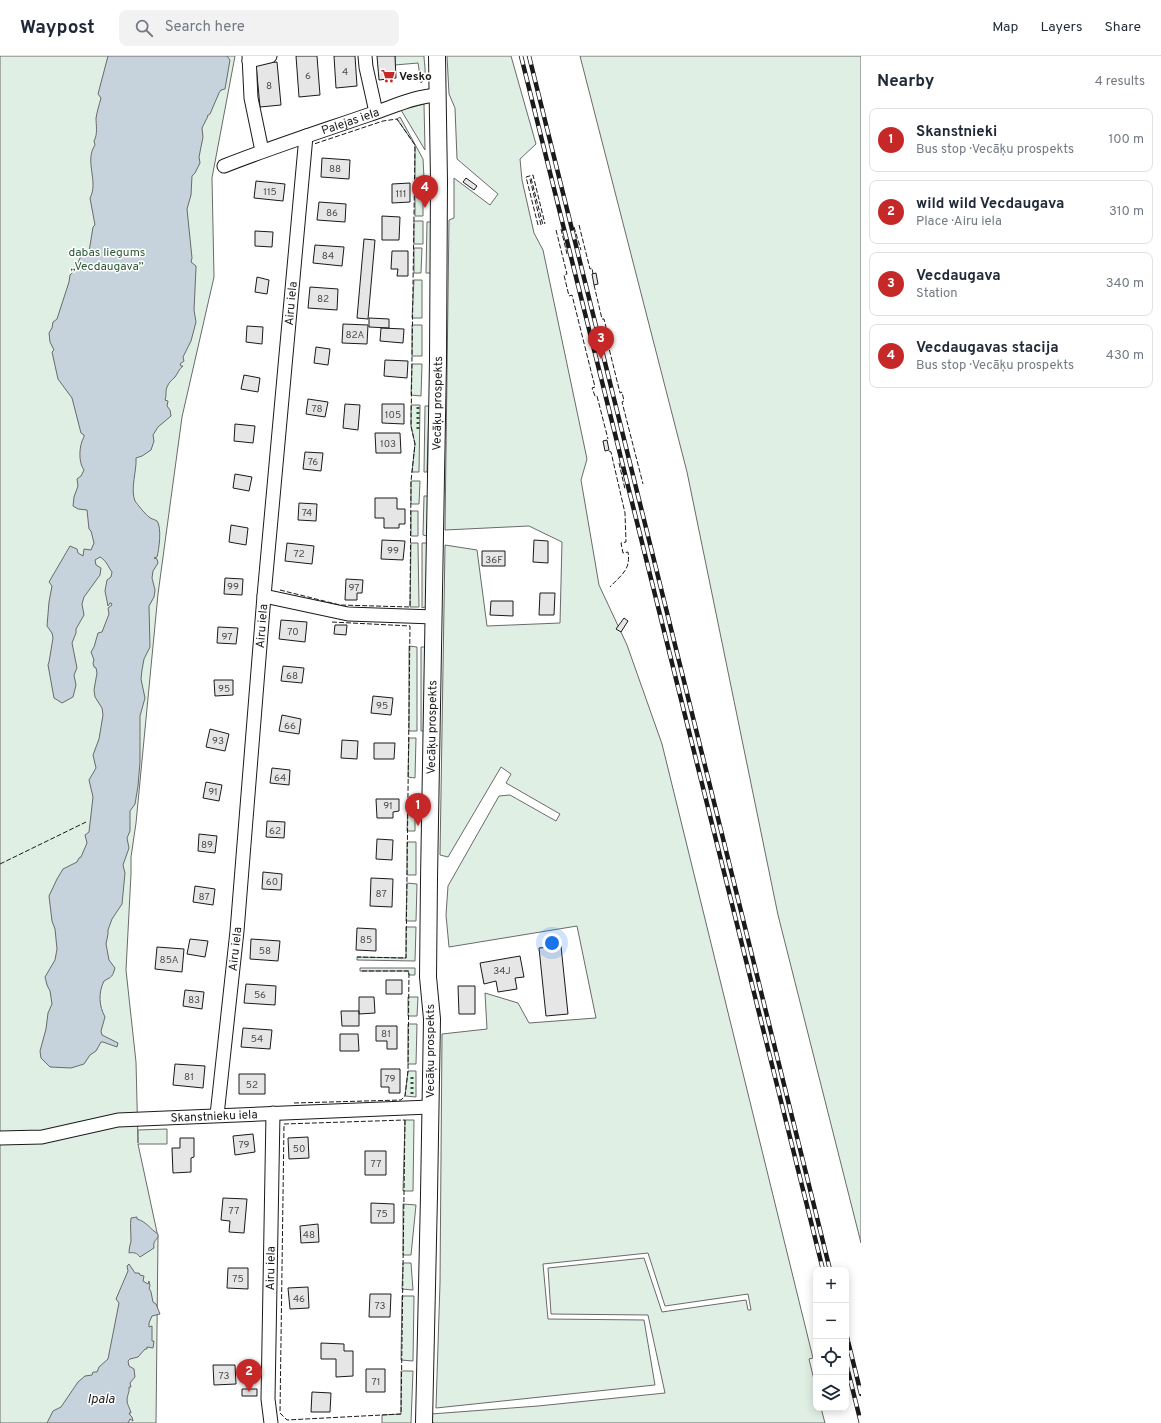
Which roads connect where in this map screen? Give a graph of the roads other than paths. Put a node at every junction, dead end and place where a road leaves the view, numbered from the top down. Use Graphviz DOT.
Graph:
graph roads {
  1 [pos="270,56"];
  2 [pos="365,56"];
  3 [pos="437,56"];
  4 [pos="249,59"];
  5 [pos="438,95"];
  6 [pos="376,112"];
  7 [pos="306,136"];
  8 [pos="262,151"];
  9 [pos="224,166"];
  10 [pos="264,596"];
  11 [pos="434,616"];
  12 [pos="430,1107"];
  13 [pos="273,1114"];
  14 [pos="217,1116"];
  15 [pos="0,1138"];
  16 [pos="270,1423"];
  17 [pos="424,1423"];
  1 -- 4 [label="street"];
  2 -- 6 [label="street"];
  3 -- 5 [label="main road, Vecāķu prospekts"];
  4 -- 8 [label="street"];
  5 -- 6 [label="street, Palejas iela"];
  5 -- 11 [label="main road, Vecāķu prospekts"];
  6 -- 7 [label="street, Palejas iela"];
  7 -- 8 [label="street, Palejas iela"];
  7 -- 10 [label="street, Airu iela"];
  8 -- 9 [label="street, Palejas iela"];
  10 -- 11 [label="street"];
  10 -- 14 [label="street, Airu iela"];
  11 -- 12 [label="main road, Vecāķu prospekts"];
  12 -- 13 [label="street, Skanstnieku iela"];
  12 -- 17 [label="main road, Vecāķu prospekts"];
  13 -- 14 [label="street, Skanstnieku iela"];
  13 -- 16 [label="street, Airu iela"];
  14 -- 15 [label="street, Skanstnieku iela"];
}
